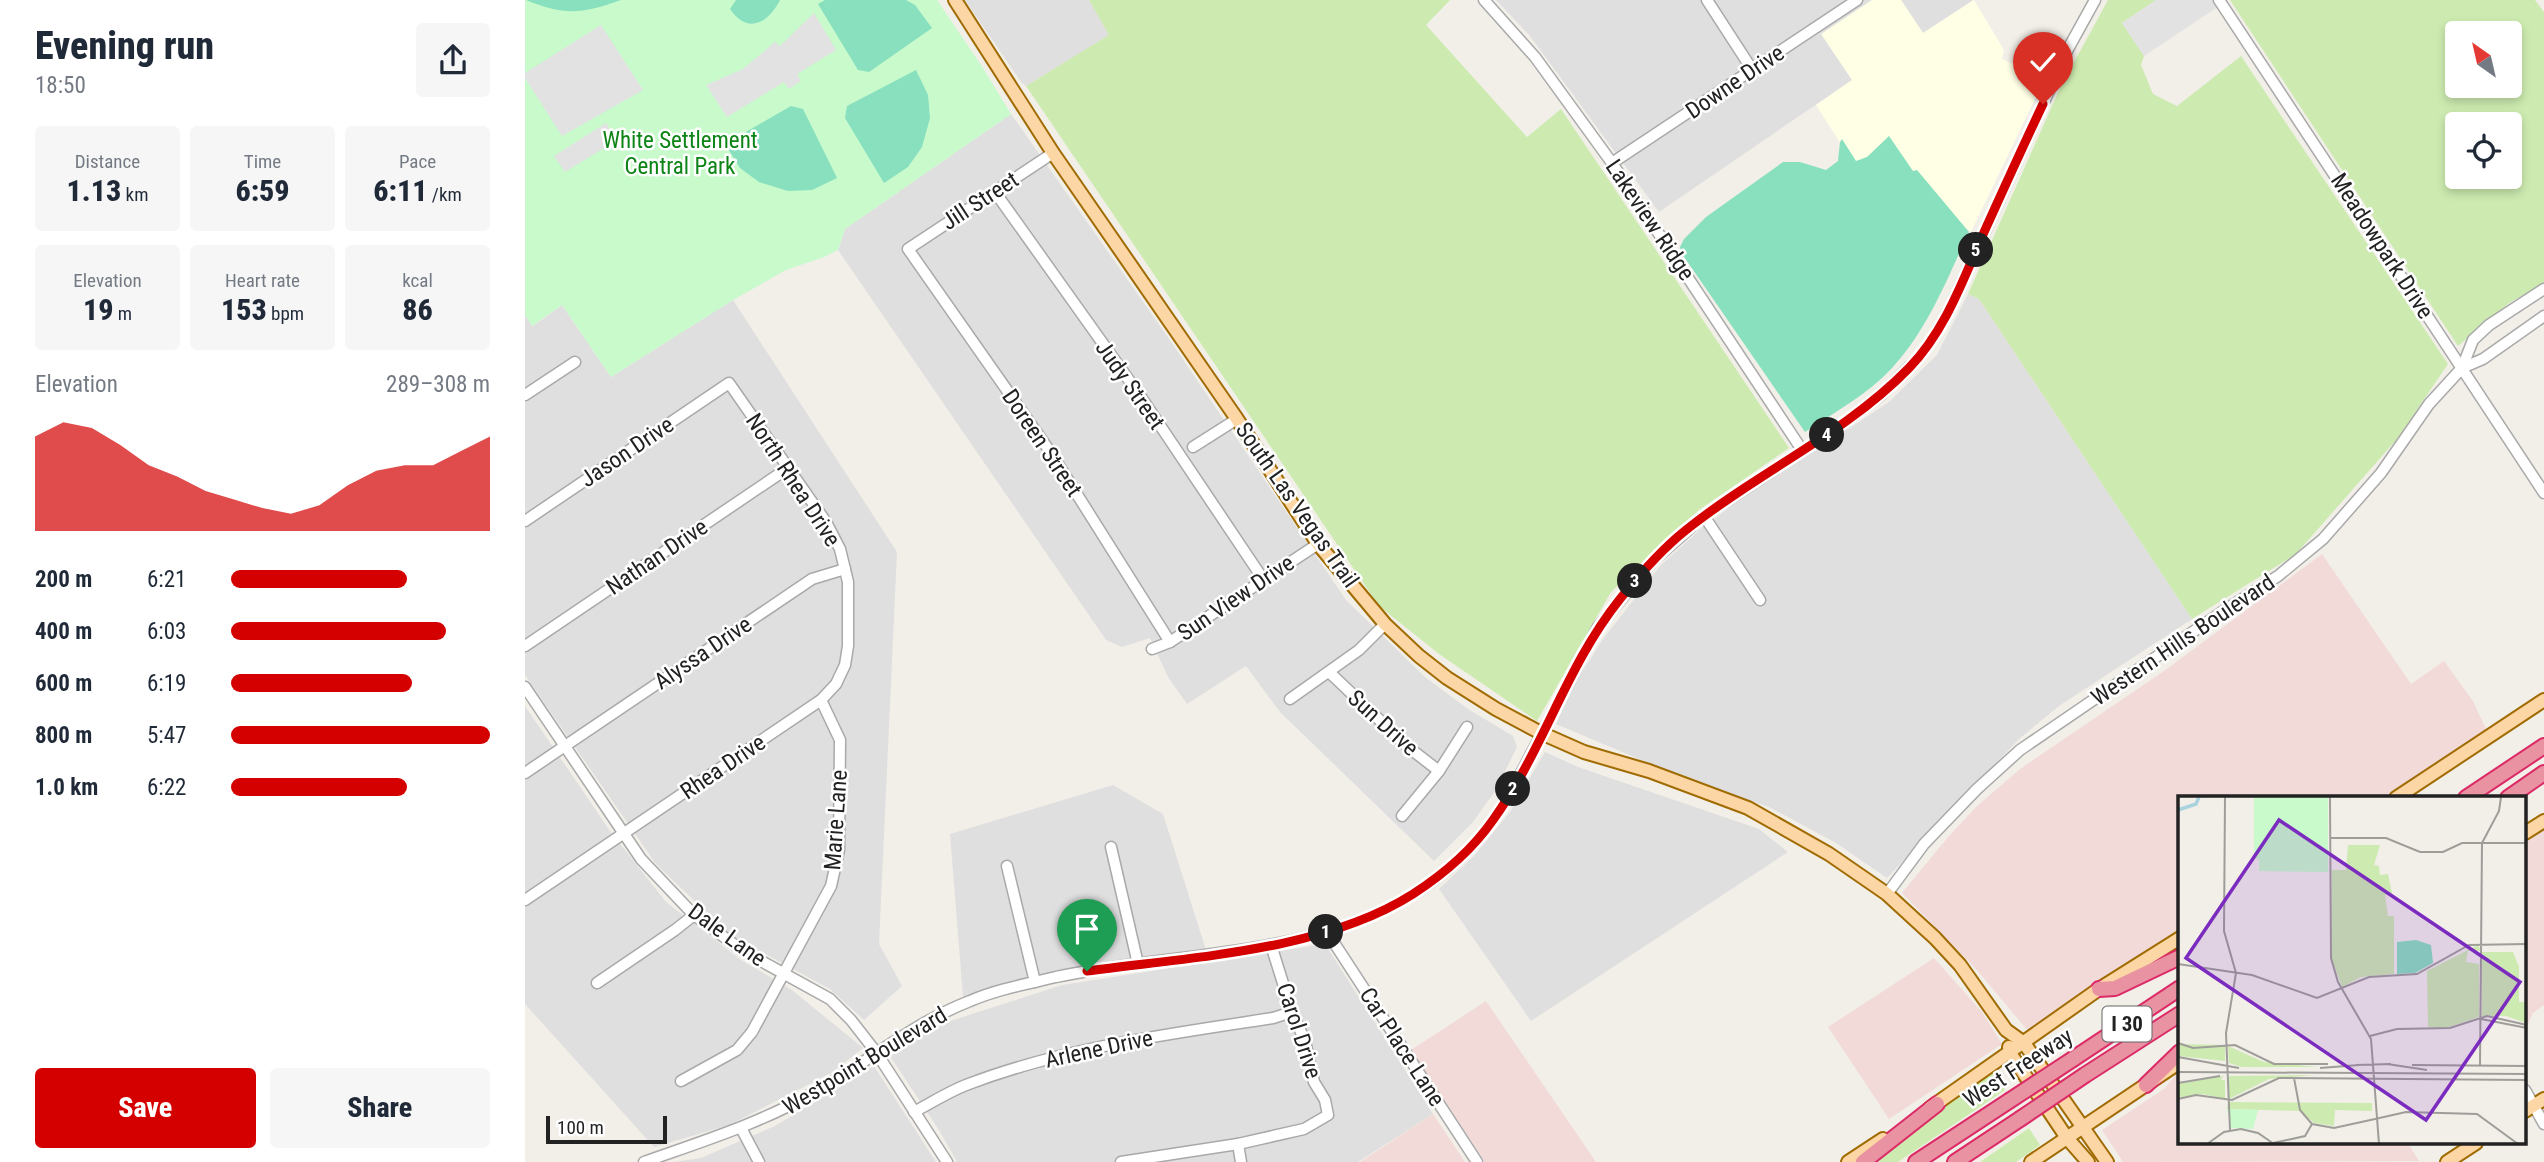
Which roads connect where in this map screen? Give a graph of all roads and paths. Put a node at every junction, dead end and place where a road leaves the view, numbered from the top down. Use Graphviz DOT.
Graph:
graph roads {
  1 [pos="955,0"];
  2 [pos="1484,0"];
  3 [pos="1707,0"];
  4 [pos="1857,0"];
  5 [pos="2095,0"];
  6 [pos="2219,0"];
  7 [pos="1753,71"];
  8 [pos="1053,153"];
  9 [pos="1612,163"];
  10 [pos="995,192"];
  11 [pos="908,249"];
  12 [pos="2544,289"];
  13 [pos="2544,316"];
  14 [pos="575,362"];
  15 [pos="2462,368"];
  16 [pos="729,383"];
  17 [pos="525,395"];
  18 [pos="1237,418"];
  19 [pos="1193,447"];
  20 [pos="1802,450"];
  21 [pos="788,468"];
  22 [pos="2544,493"];
  23 [pos="1704,516"];
  24 [pos="525,521"];
  25 [pos="1318,544"];
  26 [pos="845,569"];
  27 [pos="1263,579"];
  28 [pos="1760,600"];
  29 [pos="1385,624"];
  30 [pos="1170,642"];
  31 [pos="525,646"];
  32 [pos="1152,649"];
  33 [pos="1329,672"];
  34 [pos="525,687"];
  35 [pos="1290,699"];
  36 [pos="821,700"];
  37 [pos="2544,700"];
  38 [pos="1467,727"];
  39 [pos="1541,733"];
  40 [pos="565,746"];
  41 [pos="2544,746"];
  42 [pos="1439,771"];
  43 [pos="525,773"];
  44 [pos="2544,773"];
  45 [pos="2399,796"];
  46 [pos="2469,796"];
  47 [pos="2511,796"];
  48 [pos="1402,816"];
  49 [pos="2544,821"];
  50 [pos="2527,833"];
  51 [pos="624,834"];
  52 [pos="1111,847"];
  53 [pos="1007,866"];
  54 [pos="1887,894"];
  55 [pos="525,900"];
  56 [pos="694,915"];
  57 [pos="1327,932"];
  58 [pos="2178,939"];
  59 [pos="1271,945"];
  60 [pos="2178,958"];
  61 [pos="1138,964"];
  62 [pos="784,975"];
  63 [pos="1035,982"];
  64 [pos="597,983"];
  65 [pos="2099,989"];
  66 [pos="2178,989"];
  67 [pos="1292,1012"];
  68 [pos="2178,1015"];
  69 [pos="2006,1030"];
  70 [pos="2024,1043"];
  71 [pos="876,1052"];
  72 [pos="2010,1053"];
  73 [pos="2178,1054"];
  74 [pos="2178,1063"];
  75 [pos="681,1081"];
  76 [pos="2146,1085"];
  77 [pos="2544,1099"];
  78 [pos="1937,1104"];
  79 [pos="2528,1109"];
  80 [pos="914,1112"];
  81 [pos="2544,1124"];
  82 [pos="2082,1127"];
  83 [pos="740,1128"];
  84 [pos="2067,1138"];
  85 [pos="1238,1144"];
  86 [pos="2474,1144"];
  87 [pos="644,1162"];
  88 [pos="759,1162"];
  89 [pos="947,1162"];
  90 [pos="1121,1162"];
  91 [pos="1241,1162"];
  92 [pos="1477,1162"];
  93 [pos="1848,1162"];
  94 [pos="1863,1162"];
  95 [pos="1916,1162"];
  96 [pos="1955,1162"];
  97 [pos="2031,1162"];
  98 [pos="2088,1162"];
  99 [pos="2107,1162"];
  100 [pos="2447,1162"];
  1 -- 8 [label="main road, South Las Vegas Trail"];
  2 -- 9 [label="street, Lakeview Ridge"];
  3 -- 7 [label="street"];
  4 -- 7 [label="street, Downe Drive"];
  5 -- 20 [label="street, Westpoint Boulevard"];
  6 -- 15 [label="street, Meadowpark Drive"];
  7 -- 9 [label="street, Downe Drive"];
  8 -- 10 [label="street, Jill Street"];
  8 -- 18 [label="main road, South Las Vegas Trail"];
  9 -- 20 [label="street, Lakeview Ridge"];
  10 -- 11 [label="street, Jill Street"];
  10 -- 27 [label="street, Judy Street"];
  11 -- 30 [label="street, Doreen Street"];
  12 -- 15 [label="street, Western Hills Boulevard"];
  13 -- 15 [label="street, Western Hills Boulevard"];
  14 -- 17 [label="street"];
  15 -- 22 [label="street, Meadowpark Drive"];
  15 -- 54 [label="street, Western Hills Boulevard"];
  16 -- 21 [label="street, North Rhea Drive"];
  16 -- 24 [label="street, Jason Drive"];
  18 -- 19 [label="street"];
  18 -- 25 [label="main road, South Las Vegas Trail"];
  20 -- 23 [label="street, Westpoint Boulevard"];
  21 -- 26 [label="street, North Rhea Drive"];
  21 -- 31 [label="street, Nathan Drive"];
  23 -- 28 [label="street"];
  23 -- 39 [label="street, Westpoint Boulevard"];
  25 -- 27 [label="street, Sun View Drive"];
  25 -- 29 [label="main road, South Las Vegas Trail"];
  26 -- 36 [label="street, North Rhea Drive"];
  26 -- 40 [label="street, Alyssa Drive"];
  27 -- 30 [label="street, Sun View Drive"];
  29 -- 33 [label="street"];
  29 -- 39 [label="main road, South Las Vegas Trail"];
  30 -- 32 [label="street, Sun View Drive"];
  33 -- 35 [label="street"];
  33 -- 42 [label="street, Sun Drive"];
  34 -- 40 [label="street, Dale Lane"];
  36 -- 51 [label="street, Rhea Drive"];
  36 -- 62 [label="street, Marie Lane"];
  37 -- 45 [label="main road"];
  38 -- 42 [label="street"];
  39 -- 54 [label="main road, South Las Vegas Trail"];
  39 -- 57 [label="street, Westpoint Boulevard"];
  40 -- 43 [label="street, Alyssa Drive"];
  40 -- 51 [label="street, Dale Lane"];
  41 -- 46 [label="highway"];
  42 -- 48 [label="street"];
  44 -- 47 [label="highway"];
  49 -- 50 [label="main road"];
  51 -- 55 [label="street, Rhea Drive"];
  51 -- 56 [label="street, Dale Lane"];
  52 -- 61 [label="street"];
  53 -- 63 [label="street"];
  54 -- 69 [label="main road, South Las Vegas Trail"];
  56 -- 62 [label="street, Dale Lane"];
  56 -- 64 [label="street"];
  57 -- 59 [label="street, Westpoint Boulevard"];
  57 -- 92 [label="street, Car Place Lane"];
  58 -- 65 [label="main road, West Freeway"];
  59 -- 61 [label="street, Westpoint Boulevard"];
  59 -- 67 [label="street, Carol Drive"];
  60 -- 65 [label="highway"];
  61 -- 63 [label="street, Westpoint Boulevard"];
  62 -- 71 [label="street, Dale Lane"];
  62 -- 75 [label="street, Marie Lane"];
  63 -- 71 [label="street, Westpoint Boulevard"];
  65 -- 70 [label="main road, West Freeway"];
  66 -- 95 [label="highway, West Freeway / I 30, bridge"];
  67 -- 80 [label="street, Arlene Drive"];
  67 -- 85 [label="street, Carol Drive"];
  68 -- 96 [label="highway, West Freeway / I 30, bridge"];
  69 -- 70 [label="main road, South Las Vegas Trail"];
  69 -- 72 [label="main road, South Las Vegas Trail"];
  70 -- 72 [label="main road, West Freeway"];
  70 -- 82 [label="main road, South Las Vegas Trail"];
  71 -- 80 [label="street, Dale Lane"];
  71 -- 83 [label="street, Westpoint Boulevard"];
  72 -- 78 [label="main road, West Freeway"];
  72 -- 84 [label="main road"];
  73 -- 76 [label="highway"];
  74 -- 76 [label="main road"];
  76 -- 82 [label="main road"];
  77 -- 79 [label="main road"];
  78 -- 93 [label="main road, West Freeway"];
  78 -- 94 [label="highway"];
  79 -- 81 [label="street"];
  80 -- 89 [label="street, Dale Lane"];
  82 -- 84 [label="main road"];
  82 -- 99 [label="main road, South Las Vegas Trail"];
  83 -- 87 [label="street, Westpoint Boulevard"];
  83 -- 88 [label="street"];
  84 -- 97 [label="main road"];
  84 -- 98 [label="main road"];
  85 -- 90 [label="street"];
  85 -- 91 [label="street"];
  86 -- 100 [label="main road"];
}
